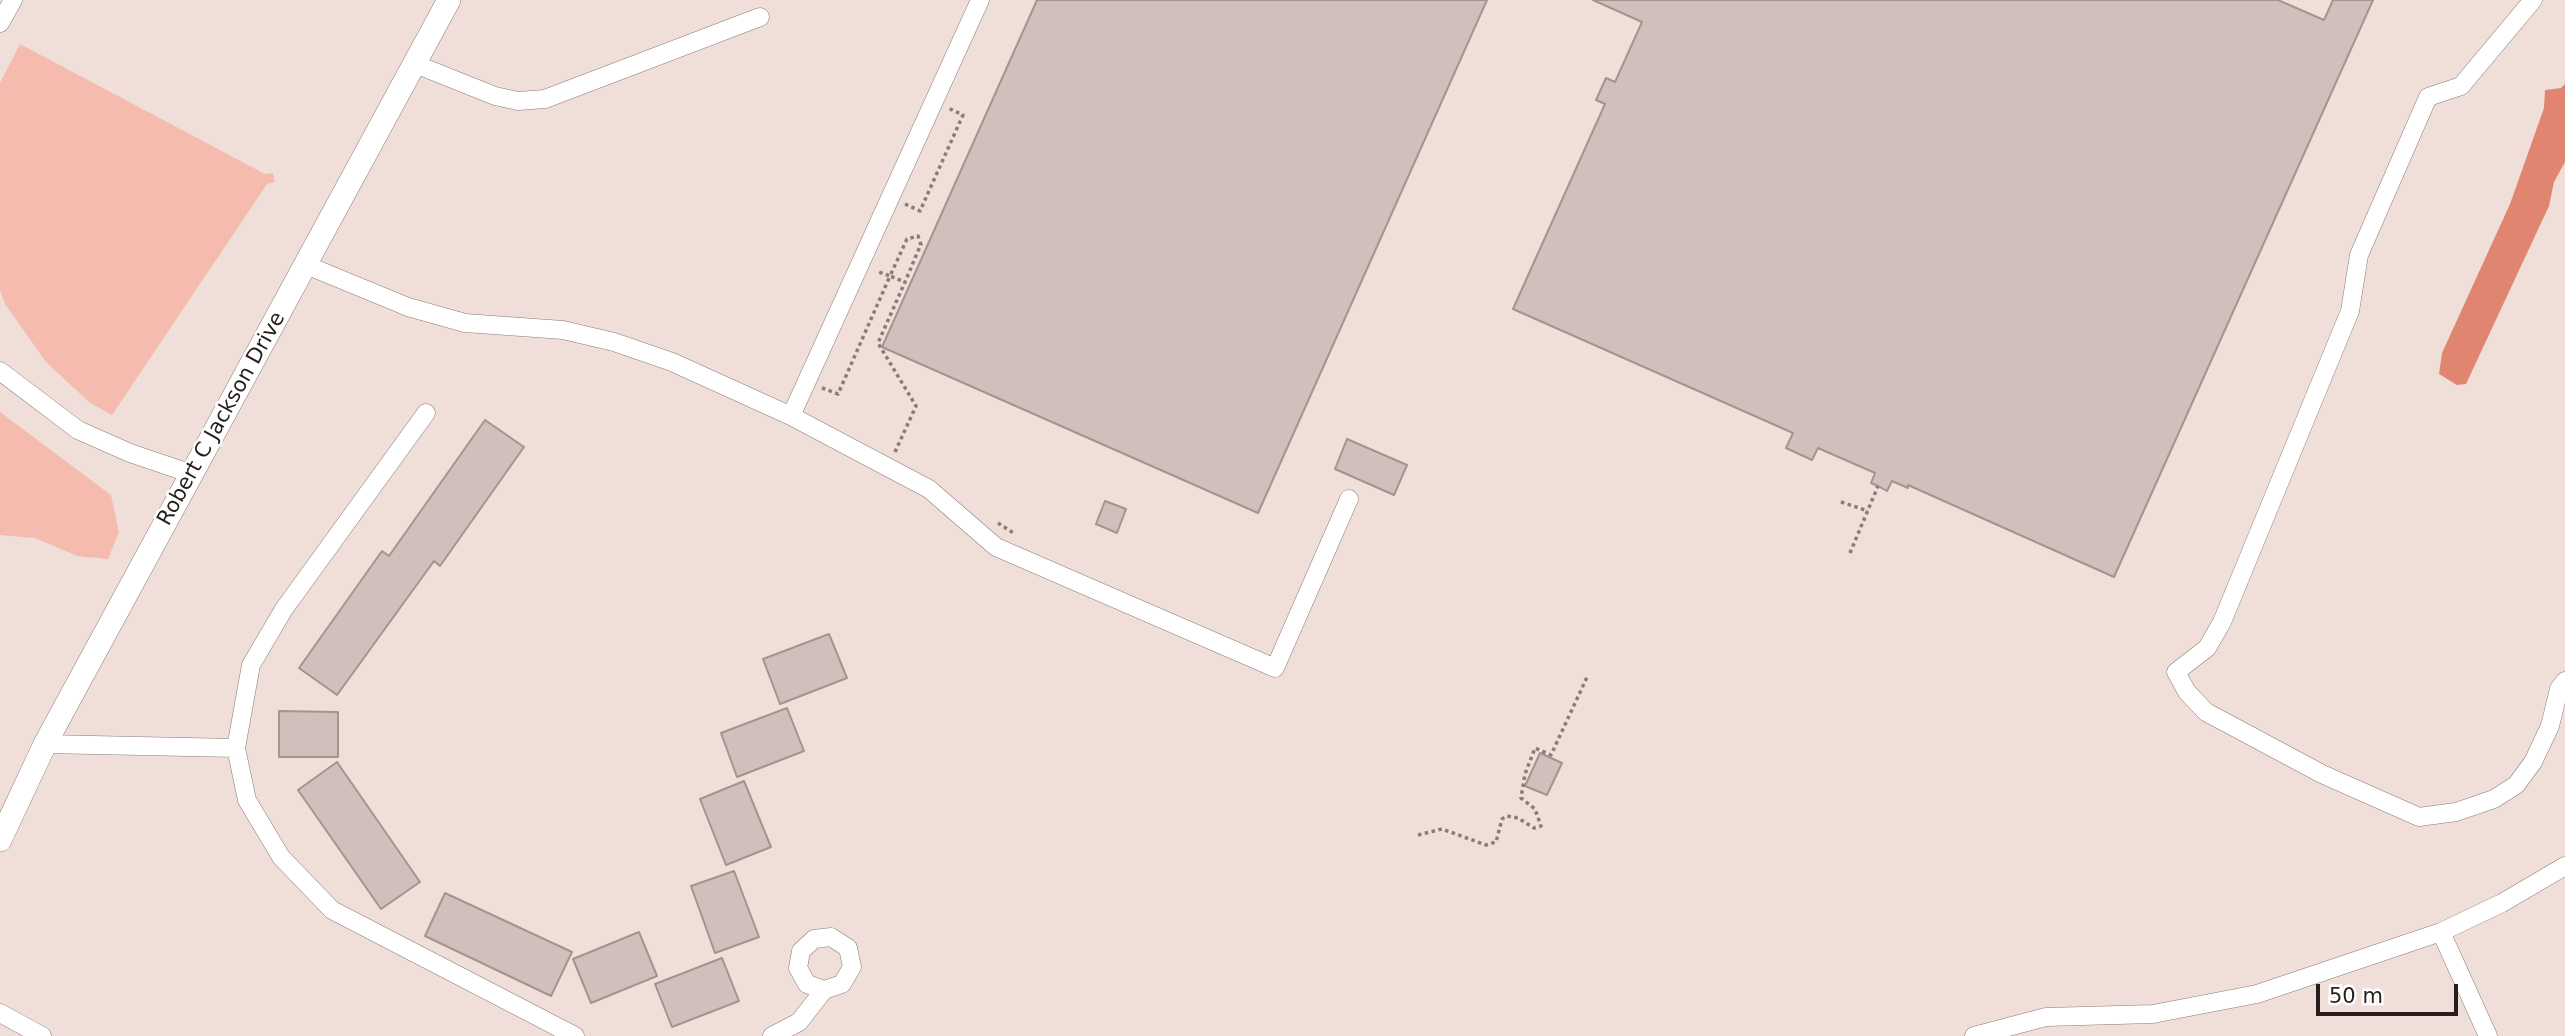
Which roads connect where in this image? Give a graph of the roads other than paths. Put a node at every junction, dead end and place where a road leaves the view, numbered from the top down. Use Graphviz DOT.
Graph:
graph roads {
  1 [pos="13,0"];
  2 [pos="449,0"];
  3 [pos="980,0"];
  4 [pos="2533,0"];
  5 [pos="760,17"];
  6 [pos="0,23"];
  7 [pos="415,64"];
  8 [pos="306,265"];
  9 [pos="0,371"];
  10 [pos="426,413"];
  11 [pos="791,416"];
  12 [pos="192,474"];
  13 [pos="1349,499"];
  14 [pos="2565,681"];
  15 [pos="45,744"];
  16 [pos="236,748"];
  17 [pos="0,839"];
  18 [pos="2565,866"];
  19 [pos="2441,932"];
  20 [pos="824,990"];
  21 [pos="0,1013"];
  22 [pos="42,1036"];
  23 [pos="575,1036"];
  24 [pos="772,1036"];
  25 [pos="1974,1036"];
  26 [pos="2488,1036"];
  1 -- 6 [label="street"];
  2 -- 7 [label="main road, Robert C Jackson Drive"];
  3 -- 11 [label="street"];
  4 -- 14 [label="street"];
  5 -- 7 [label="street"];
  7 -- 8 [label="main road, Robert C Jackson Drive"];
  8 -- 11 [label="street"];
  8 -- 12 [label="main road, Robert C Jackson Drive"];
  9 -- 12 [label="street"];
  10 -- 16 [label="street"];
  11 -- 13 [label="street"];
  12 -- 15 [label="main road, Robert C Jackson Drive"];
  15 -- 16 [label="street"];
  15 -- 17 [label="main road, Robert C Jackson Drive"];
  16 -- 23 [label="street"];
  18 -- 19 [label="street"];
  19 -- 25 [label="street"];
  19 -- 26 [label="street"];
  20 -- 24 [label="street"];
  21 -- 22 [label="street"];
}
